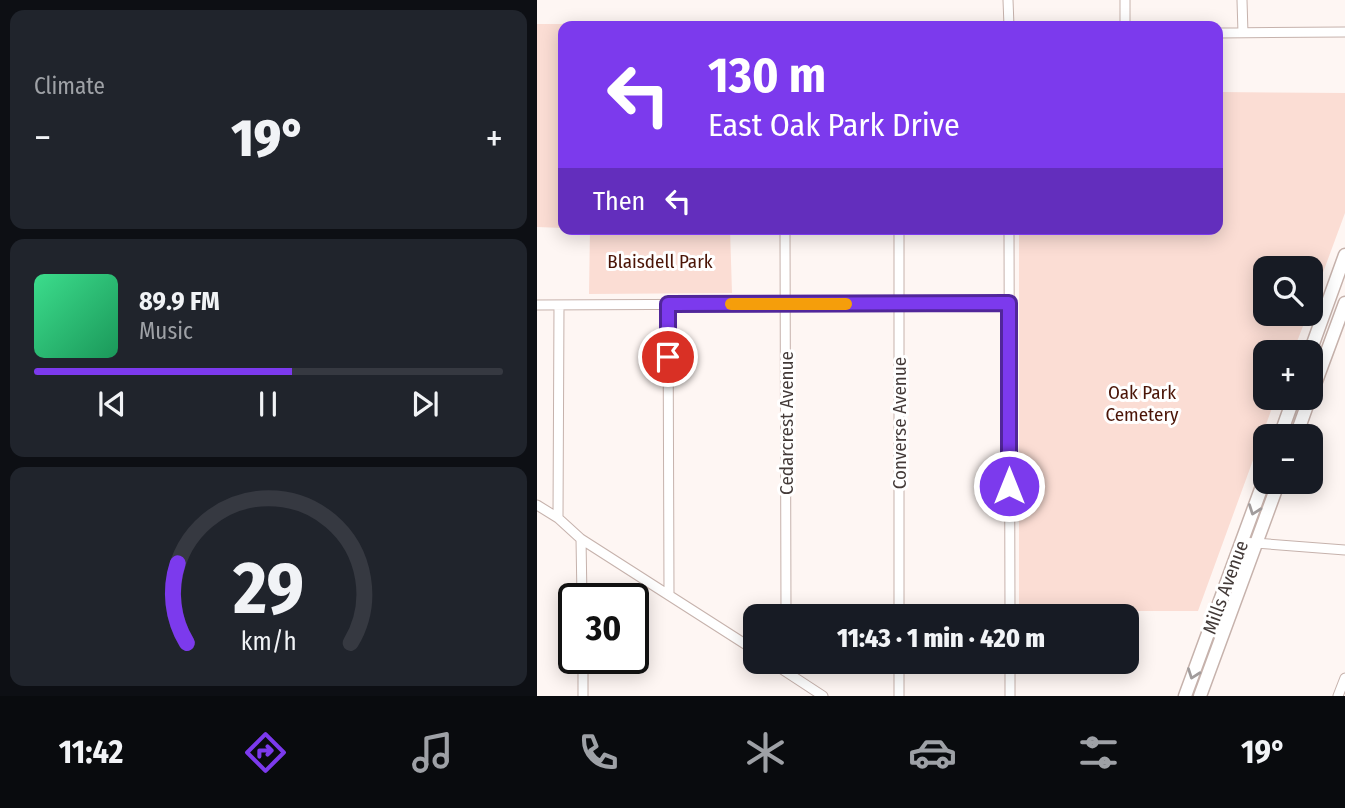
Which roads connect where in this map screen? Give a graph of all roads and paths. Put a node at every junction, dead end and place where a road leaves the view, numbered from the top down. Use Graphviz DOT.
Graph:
graph roads {
  1 [pos="1008,0"];
  2 [pos="1125,0"];
  3 [pos="1242,0"];
  4 [pos="1009,21"];
  5 [pos="1125,21"];
  6 [pos="1345,32"];
  7 [pos="1223,33"];
  8 [pos="1243,33"];
  9 [pos="785,235"];
  10 [pos="899,235"];
  11 [pos="1009,235"];
  12 [pos="1345,255"];
  13 [pos="1009,303"];
  14 [pos="1345,303"];
  15 [pos="537,304"];
  16 [pos="559,304"];
  17 [pos="668,304"];
  18 [pos="785,304"];
  19 [pos="899,304"];
  20 [pos="1314,340"];
  21 [pos="1323,361"];
  22 [pos="1259,494"];
  23 [pos="1274,494"];
  24 [pos="537,505"];
  25 [pos="559,517"];
  26 [pos="581,539"];
  27 [pos="1242,541"];
  28 [pos="1257,543"];
  29 [pos="1345,550"];
  30 [pos="582,583"];
  31 [pos="669,594"];
  32 [pos="786,604"];
  33 [pos="899,604"];
  34 [pos="1010,604"];
  35 [pos="743,642"];
  36 [pos="583,674"];
  37 [pos="796,674"];
  38 [pos="899,674"];
  39 [pos="1010,674"];
  40 [pos="1345,678"];
  41 [pos="583,696"];
  42 [pos="823,696"];
  43 [pos="899,696"];
  44 [pos="1010,696"];
  45 [pos="1185,696"];
  46 [pos="1200,696"];
  47 [pos="1339,696"];
  1 -- 4 [label="street"];
  2 -- 5 [label="street"];
  3 -- 8 [label="street"];
  6 -- 8 [label="street"];
  7 -- 8 [label="street"];
  9 -- 18 [label="street, Cedarcrest Avenue"];
  10 -- 19 [label="street, Converse Avenue"];
  11 -- 13 [label="street"];
  12 -- 20 [label="main road"];
  13 -- 19 [label="street"];
  13 -- 34 [label="street"];
  14 -- 21 [label="main road"];
  15 -- 16 [label="street"];
  16 -- 17 [label="street"];
  16 -- 25 [label="street"];
  17 -- 18 [label="street"];
  17 -- 31 [label="street"];
  18 -- 19 [label="street"];
  18 -- 32 [label="street, Cedarcrest Avenue"];
  19 -- 33 [label="street, Converse Avenue"];
  22 -- 27 [label="main road, Mills Avenue, one-way"];
  23 -- 28 [label="main road, Mills Avenue"];
  24 -- 25 [label="street"];
  25 -- 26 [label="street"];
  26 -- 30 [label="street"];
  26 -- 31 [label="street"];
  27 -- 28 [label="street"];
  27 -- 45 [label="main road, Mills Avenue, one-way"];
  28 -- 29 [label="street"];
  28 -- 46 [label="main road, Mills Avenue"];
  31 -- 35 [label="street"];
  36 -- 41 [label="street"];
  37 -- 42 [label="street"];
  38 -- 43 [label="street"];
  39 -- 44 [label="street"];
  40 -- 47 [label="street"];
}
